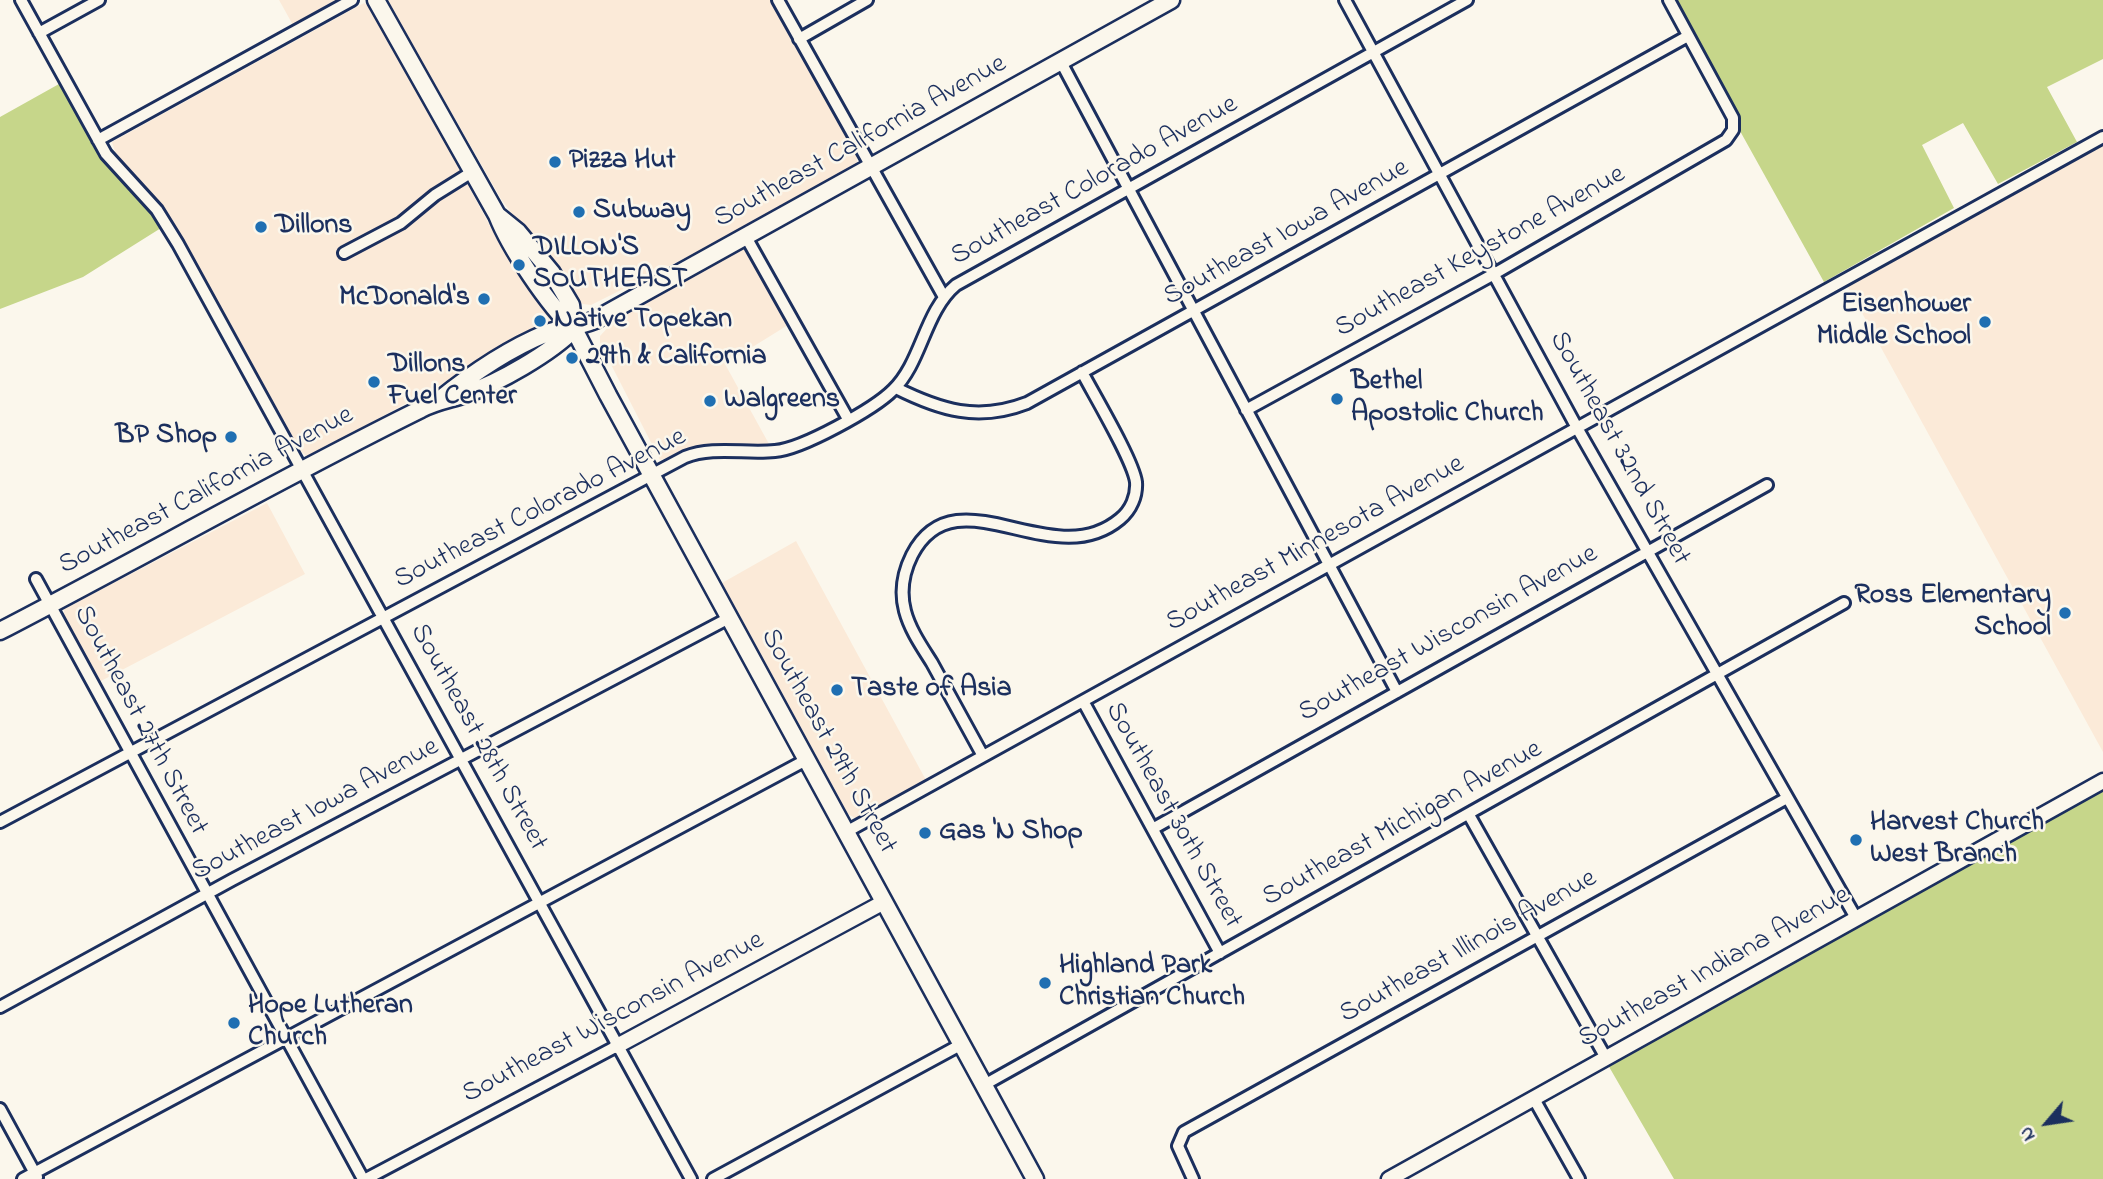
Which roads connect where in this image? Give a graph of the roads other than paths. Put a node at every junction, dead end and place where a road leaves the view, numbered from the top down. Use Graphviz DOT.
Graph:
graph roads {
  1 [pos="21,0"];
  2 [pos="99,0"];
  3 [pos="352,0"];
  4 [pos="376,0"];
  5 [pos="778,0"];
  6 [pos="867,0"];
  7 [pos="1171,0"];
  8 [pos="1345,0"];
  9 [pos="1467,0"];
  10 [pos="1668,0"];
  11 [pos="39,33"];
  12 [pos="1688,36"];
  13 [pos="799,38"];
  14 [pos="1373,52"];
  15 [pos="1061,62"];
  16 [pos="2103,137"];
  17 [pos="98,140"];
  18 [pos="871,167"];
  19 [pos="472,172"];
  20 [pos="1439,176"];
  21 [pos="1128,189"];
  22 [pos="746,237"];
  23 [pos="344,253"];
  24 [pos="1494,274"];
  25 [pos="944,297"];
  26 [pos="1194,311"];
  27 [pos="574,329"];
  28 [pos="1082,372"];
  29 [pos="896,388"];
  30 [pos="1246,410"];
  31 [pos="848,419"];
  32 [pos="1576,426"];
  33 [pos="301,470"];
  34 [pos="651,475"];
  35 [pos="1767,485"];
  36 [pos="1649,551"];
  37 [pos="1327,564"];
  38 [pos="36,579"];
  39 [pos="1844,603"];
  40 [pos="50,605"];
  41 [pos="384,616"];
  42 [pos="729,618"];
  43 [pos="0,631"];
  44 [pos="1718,674"];
  45 [pos="1397,692"];
  46 [pos="1083,701"];
  47 [pos="130,752"];
  48 [pos="983,756"];
  49 [pos="464,760"];
  50 [pos="806,760"];
  51 [pos="2103,781"];
  52 [pos="1787,798"];
  53 [pos="1469,815"];
  54 [pos="0,822"];
  55 [pos="1154,828"];
  56 [pos="846,832"];
  57 [pos="207,894"];
  58 [pos="541,901"];
  59 [pos="884,902"];
  60 [pos="1856,918"];
  61 [pos="1536,937"];
  62 [pos="1220,953"];
  63 [pos="0,1007"];
  64 [pos="285,1038"];
  65 [pos="962,1044"];
  66 [pos="617,1046"];
  67 [pos="1606,1058"];
  68 [pos="984,1085"];
  69 [pos="1534,1099"];
  70 [pos="0,1109"];
  71 [pos="36,1176"];
  72 [pos="23,1179"];
  73 [pos="365,1179"];
  74 [pos="691,1179"];
  75 [pos="713,1179"];
  76 [pos="1035,1179"];
  77 [pos="1193,1179"];
  78 [pos="1389,1179"];
  79 [pos="1579,1179"];
  1 -- 11 [label="street, Southeast 28th Street"];
  2 -- 11 [label="street"];
  3 -- 17 [label="street"];
  4 -- 19 [label="main road, Southeast 29th Street"];
  5 -- 13 [label="street"];
  6 -- 13 [label="street"];
  7 -- 15 [label="main road, Southeast California Avenue"];
  8 -- 14 [label="street, Southeast 32nd Street"];
  9 -- 14 [label="street, Southeast Colorado Avenue"];
  10 -- 12 [label="street"];
  11 -- 17 [label="street, Southeast 28th Street"];
  12 -- 20 [label="street, Southeast Iowa Avenue"];
  12 -- 24 [label="street, Southeast Keystone Avenue"];
  13 -- 18 [label="street"];
  14 -- 20 [label="street, Southeast 32nd Street"];
  14 -- 21 [label="street, Southeast Colorado Avenue"];
  15 -- 18 [label="main road, Southeast California Avenue"];
  15 -- 21 [label="street"];
  16 -- 32 [label="street, Southeast Minnesota Avenue"];
  17 -- 33 [label="street, Southeast 28th Street"];
  18 -- 22 [label="main road, Southeast California Avenue"];
  18 -- 25 [label="street"];
  19 -- 23 [label="street"];
  19 -- 27 [label="main road, Southeast 29th Street"];
  20 -- 24 [label="street, Southeast 32nd Street"];
  20 -- 26 [label="street, Southeast Iowa Avenue"];
  21 -- 25 [label="street, Southeast Colorado Avenue"];
  21 -- 26 [label="street"];
  22 -- 27 [label="main road, Southeast California Avenue"];
  22 -- 31 [label="street"];
  24 -- 30 [label="street, Southeast Keystone Avenue"];
  24 -- 32 [label="street, Southeast 32nd Street"];
  25 -- 29 [label="street, Southeast Colorado Avenue"];
  26 -- 28 [label="street, Southeast Iowa Avenue"];
  26 -- 30 [label="street"];
  27 -- 33 [label="main road, Southeast California Avenue"];
  27 -- 34 [label="main road, Southeast 29th Street"];
  28 -- 29 [label="street, Southeast Iowa Avenue"];
  28 -- 48 [label="street"];
  29 -- 31 [label="street, Southeast Colorado Avenue"];
  30 -- 37 [label="street"];
  31 -- 34 [label="street, Southeast Colorado Avenue"];
  32 -- 36 [label="street, Southeast 32nd Street"];
  32 -- 37 [label="street, Southeast Minnesota Avenue"];
  33 -- 40 [label="main road, Southeast California Avenue"];
  33 -- 41 [label="street, Southeast 28th Street"];
  34 -- 41 [label="street, Southeast Colorado Avenue"];
  34 -- 42 [label="main road, Southeast 29th Street"];
  35 -- 36 [label="street, Southeast Wisconsin Avenue"];
  36 -- 44 [label="street, Southeast 32nd Street"];
  36 -- 45 [label="street, Southeast Wisconsin Avenue"];
  37 -- 45 [label="street"];
  37 -- 46 [label="street, Southeast Minnesota Avenue"];
  38 -- 40 [label="street, Southeast 27th Street"];
  39 -- 44 [label="street, Southeast Michigan Avenue"];
  40 -- 43 [label="main road, Southeast California Avenue"];
  40 -- 47 [label="street, Southeast 27th Street"];
  41 -- 47 [label="street, Southeast Colorado Avenue"];
  41 -- 49 [label="street, Southeast 28th Street"];
  42 -- 49 [label="street, Southeast Iowa Avenue"];
  42 -- 50 [label="main road, Southeast 29th Street"];
  44 -- 52 [label="street, Southeast 32nd Street"];
  44 -- 53 [label="street, Southeast Michigan Avenue"];
  45 -- 55 [label="street, Southeast Wisconsin Avenue"];
  46 -- 48 [label="street, Southeast Minnesota Avenue"];
  46 -- 55 [label="street, Southeast 30th Street"];
  47 -- 54 [label="street, Southeast Colorado Avenue"];
  47 -- 57 [label="street, Southeast 27th Street"];
  48 -- 56 [label="street, Southeast Minnesota Avenue"];
  49 -- 57 [label="street, Southeast Iowa Avenue"];
  49 -- 58 [label="street, Southeast 28th Street"];
  50 -- 56 [label="main road, Southeast 29th Street"];
  50 -- 58 [label="street"];
  51 -- 60 [label="street, Southeast Indiana Avenue"];
  52 -- 60 [label="street, Southeast 32nd Street"];
  52 -- 61 [label="street, Southeast Illinois Avenue"];
  53 -- 61 [label="street"];
  53 -- 62 [label="street, Southeast Michigan Avenue"];
  55 -- 62 [label="street, Southeast 30th Street"];
  56 -- 59 [label="main road, Southeast 29th Street"];
  57 -- 63 [label="street, Southeast Iowa Avenue"];
  57 -- 64 [label="street, Southeast 27th Street"];
  58 -- 64 [label="street"];
  58 -- 66 [label="street, Southeast 28th Street"];
  59 -- 65 [label="main road, Southeast 29th Street"];
  59 -- 66 [label="street, Southeast Wisconsin Avenue"];
  60 -- 67 [label="street, Southeast Indiana Avenue"];
  61 -- 67 [label="street"];
  61 -- 77 [label="street, Southeast Illinois Avenue"];
  62 -- 68 [label="street, Southeast Michigan Avenue"];
  64 -- 71 [label="street"];
  64 -- 73 [label="street, Southeast 27th Street"];
  65 -- 68 [label="main road, Southeast 29th Street"];
  65 -- 75 [label="street"];
  66 -- 73 [label="street, Southeast Wisconsin Avenue"];
  66 -- 74 [label="street, Southeast 28th Street"];
  67 -- 69 [label="street, Southeast Indiana Avenue"];
  68 -- 76 [label="main road, Southeast 29th Street"];
  69 -- 78 [label="street, Southeast Indiana Avenue"];
  69 -- 79 [label="street"];
  70 -- 71 [label="street"];
  71 -- 72 [label="street"];
}
